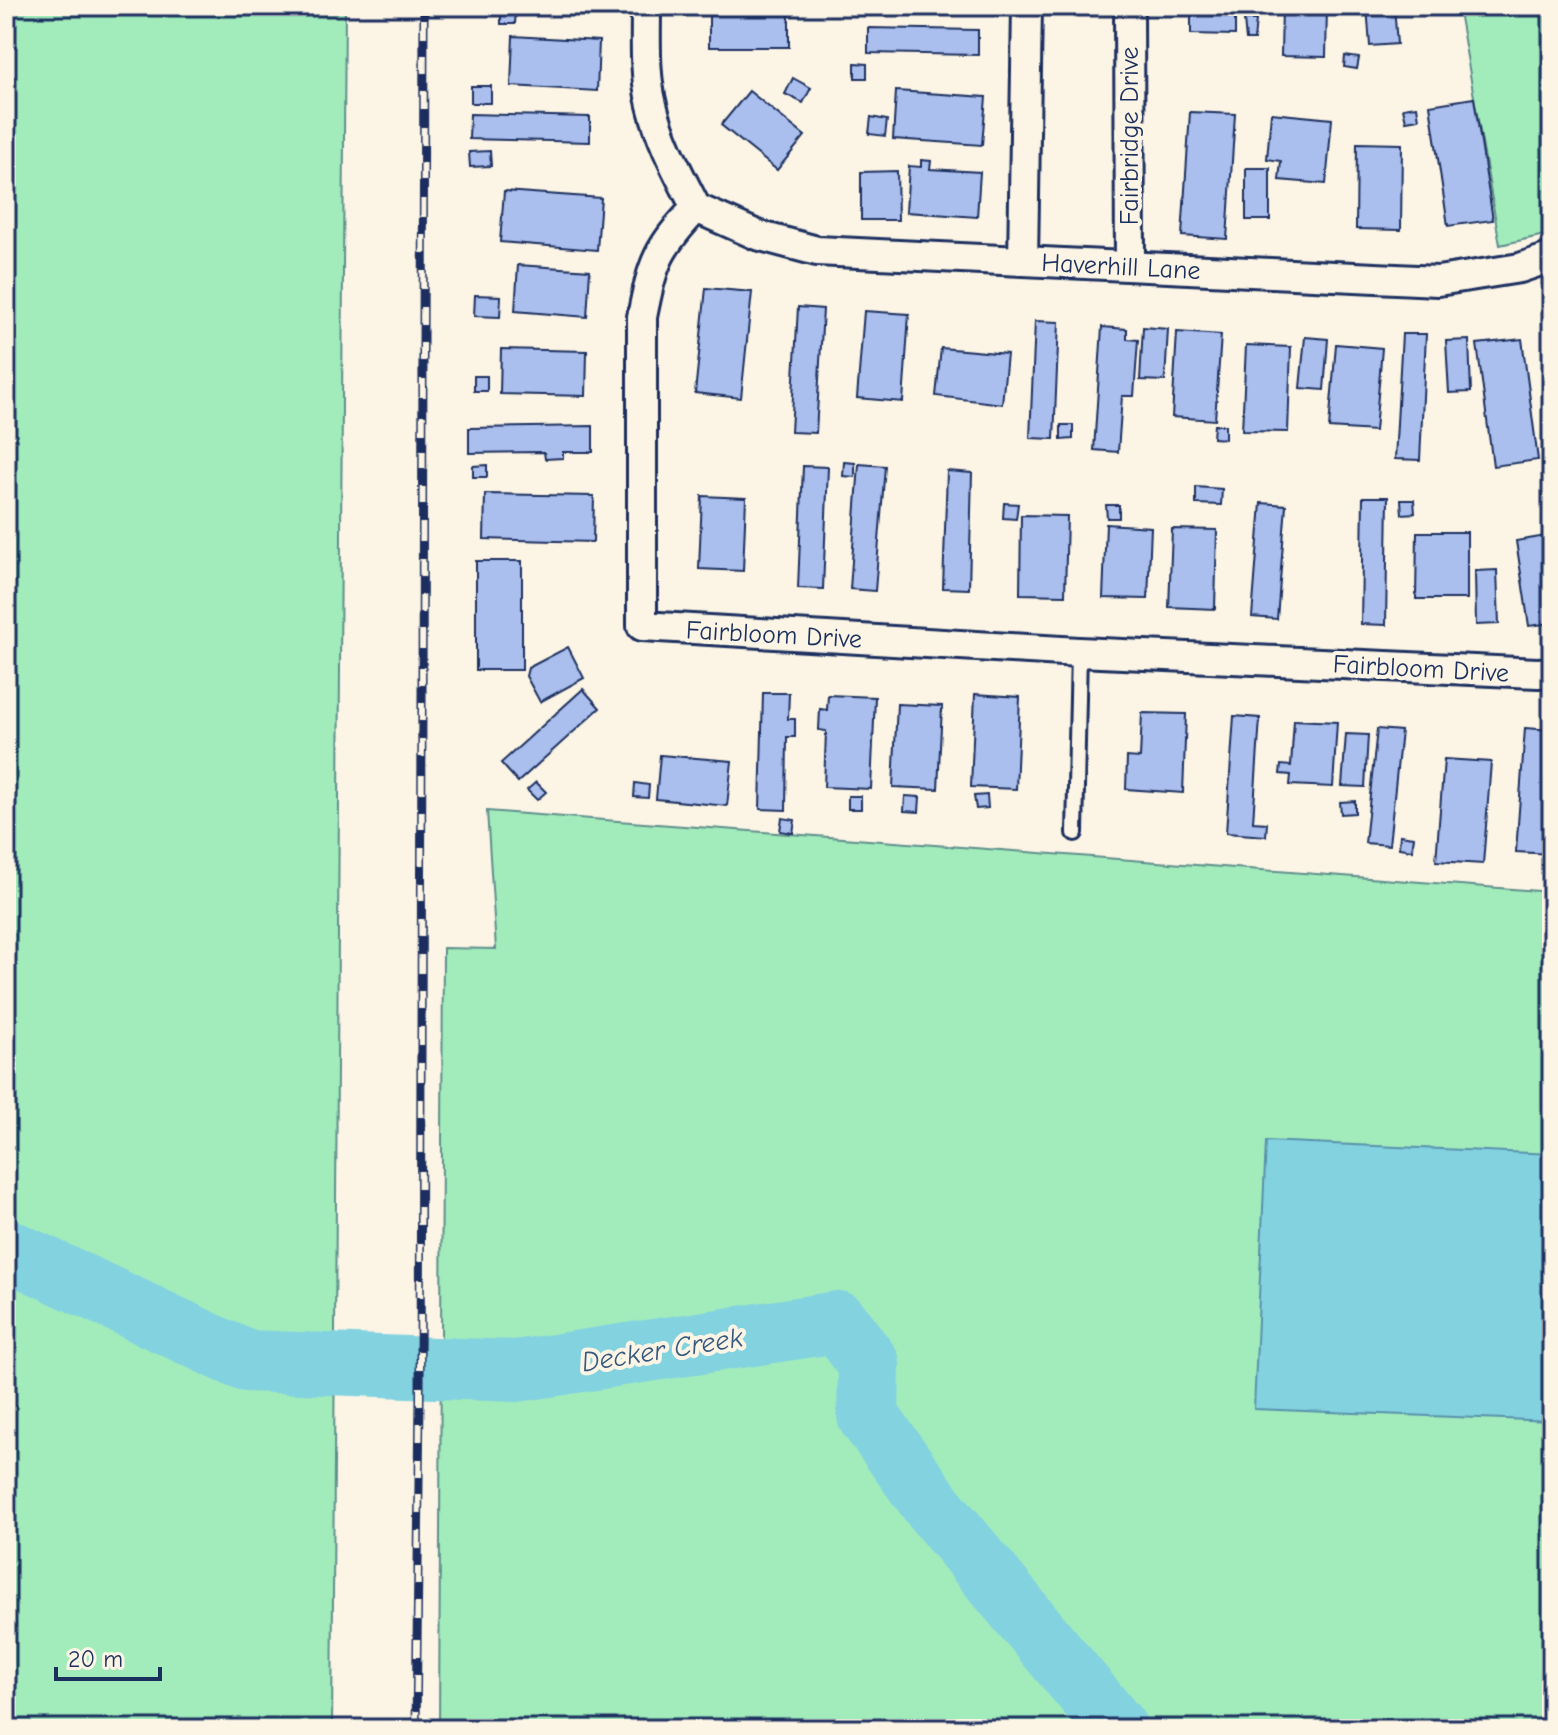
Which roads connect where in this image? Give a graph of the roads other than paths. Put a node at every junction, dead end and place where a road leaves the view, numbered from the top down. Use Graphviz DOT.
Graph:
graph roads {
  1 [pos="646,6"];
  2 [pos="1027,6"];
  3 [pos="1129,6"];
  4 [pos="696,208"];
  5 [pos="1552,257"];
  6 [pos="1023,261"];
  7 [pos="1130,266"];
  8 [pos="1079,652"];
  9 [pos="1552,672"];
  10 [pos="1075,833"];
  1 -- 4 [label="street"];
  2 -- 6 [label="street"];
  3 -- 7 [label="street, Fairbridge Drive"];
  4 -- 6 [label="street, Haverhill Lane"];
  4 -- 8 [label="street, Fairbloom Drive"];
  5 -- 7 [label="street, Haverhill Lane"];
  6 -- 7 [label="street, Haverhill Lane"];
  8 -- 9 [label="street, Fairbloom Drive"];
  8 -- 10 [label="lane"];
}
